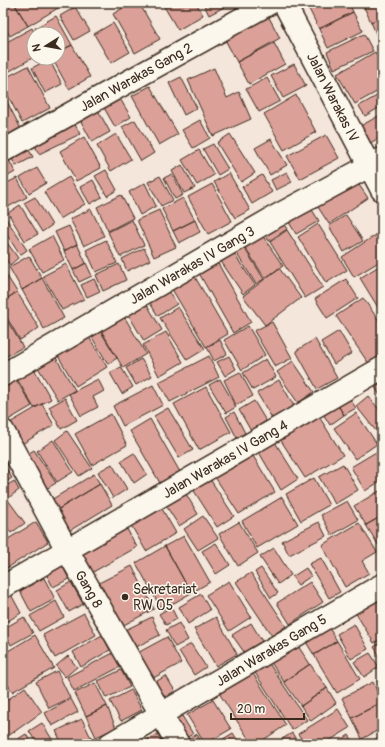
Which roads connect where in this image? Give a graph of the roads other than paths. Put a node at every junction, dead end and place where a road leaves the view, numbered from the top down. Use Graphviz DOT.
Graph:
graph roads {
  1 [pos="270,3"];
  2 [pos="284,3"];
  3 [pos="3,151"];
  4 [pos="376,162"];
  5 [pos="382,190"];
  6 [pos="382,368"];
  7 [pos="3,374"];
  8 [pos="3,431"];
  9 [pos="67,550"];
  10 [pos="382,585"];
  11 [pos="3,587"];
  12 [pos="161,715"];
  13 [pos="110,744"];
  14 [pos="178,744"];
  1 -- 3 [label="street, Jalan Warakas Gang 2"];
  2 -- 4 [label="street, Jalan Warakas IV"];
  4 -- 5 [label="street, Jalan Warakas IV"];
  4 -- 7 [label="street, Jalan Warakas IV Gang 3"];
  6 -- 9 [label="street, Jalan Warakas IV Gang 4"];
  8 -- 9 [label="street, Gang 8"];
  9 -- 11 [label="street, Jalan Warakas IV Gang 4"];
  9 -- 12 [label="street, Gang 8"];
  10 -- 12 [label="street, Jalan Warakas Gang 5"];
  12 -- 13 [label="street, Jalan Warakas Gang 5"];
  12 -- 14 [label="street, Gang 8"];
}
